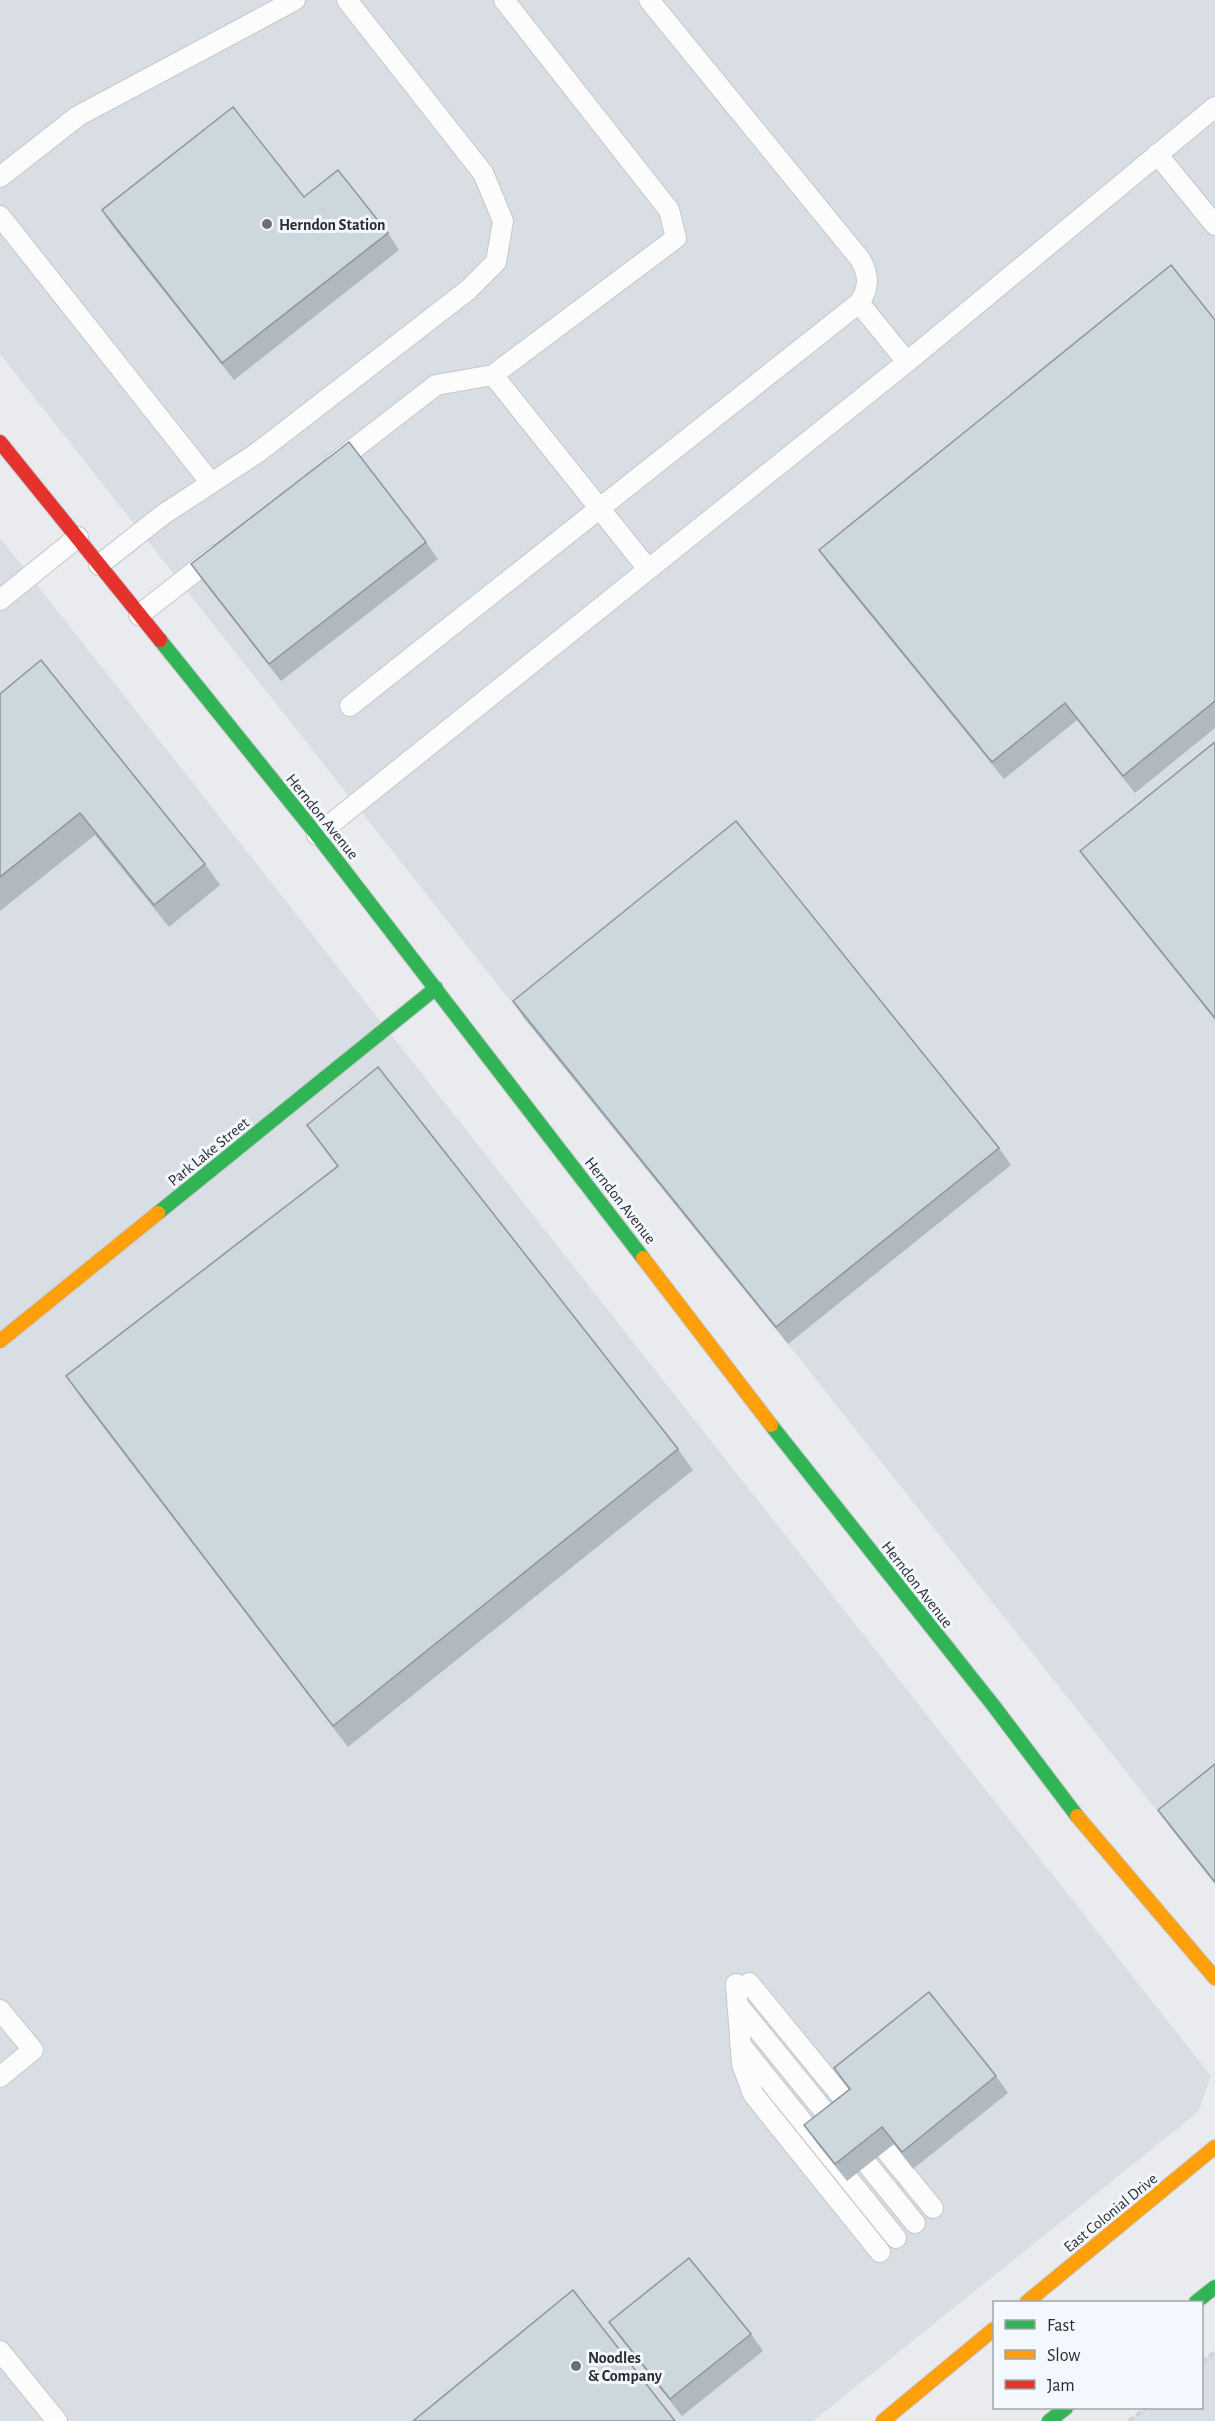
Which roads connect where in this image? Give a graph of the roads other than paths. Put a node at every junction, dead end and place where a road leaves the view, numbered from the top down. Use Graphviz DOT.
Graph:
graph roads {
  1 [pos="295,0"];
  2 [pos="347,0"];
  3 [pos="504,0"];
  4 [pos="649,0"];
  5 [pos="1215,106"];
  6 [pos="1157,154"];
  7 [pos="0,177"];
  8 [pos="0,216"];
  9 [pos="1215,225"];
  10 [pos="859,303"];
  11 [pos="907,362"];
  12 [pos="494,375"];
  13 [pos="0,442"];
  14 [pos="315,478"];
  15 [pos="211,483"];
  16 [pos="599,506"];
  17 [pos="78,537"];
  18 [pos="232,543"];
  19 [pos="99,565"];
  20 [pos="648,569"];
  21 [pos="0,600"];
  22 [pos="140,615"];
  23 [pos="350,706"];
  24 [pos="317,835"];
  25 [pos="436,987"];
  26 [pos="0,1341"];
  27 [pos="1215,1978"];
  28 [pos="737,2004"];
  29 [pos="0,2010"];
  30 [pos="740,2044"];
  31 [pos="0,2077"];
  32 [pos="1215,2147"];
  33 [pos="933,2208"];
  34 [pos="915,2223"];
  35 [pos="896,2238"];
  36 [pos="880,2252"];
  37 [pos="1215,2287"];
  38 [pos="1028,2301"];
  39 [pos="1197,2301"];
  40 [pos="993,2330"];
  41 [pos="0,2351"];
  42 [pos="1065,2409"];
  43 [pos="57,2421"];
  44 [pos="883,2421"];
  45 [pos="1049,2421"];
  1 -- 7 [label="lane"];
  2 -- 15 [label="lane"];
  3 -- 12 [label="lane"];
  4 -- 10 [label="lane"];
  5 -- 6 [label="lane"];
  6 -- 9 [label="lane"];
  6 -- 11 [label="lane"];
  8 -- 15 [label="lane"];
  10 -- 11 [label="lane"];
  10 -- 16 [label="lane"];
  11 -- 20 [label="lane"];
  12 -- 14 [label="lane"];
  12 -- 16 [label="lane"];
  13 -- 17 [label="main road, Herndon Avenue"];
  15 -- 19 [label="lane"];
  16 -- 20 [label="lane"];
  16 -- 23 [label="lane"];
  17 -- 19 [label="main road, Herndon Avenue"];
  17 -- 21 [label="lane"];
  18 -- 22 [label="lane"];
  19 -- 22 [label="main road, Herndon Avenue"];
  20 -- 24 [label="lane"];
  22 -- 24 [label="main road, Herndon Avenue"];
  24 -- 25 [label="main road, Herndon Avenue"];
  25 -- 26 [label="main road, Park Lake Street"];
  25 -- 27 [label="main road, Herndon Avenue"];
  28 -- 30 [label="lane"];
  28 -- 33 [label="lane"];
  28 -- 34 [label="lane"];
  29 -- 31 [label="lane"];
  30 -- 35 [label="lane"];
  30 -- 36 [label="lane"];
  32 -- 38 [label="main road, East Colonial Drive"];
  37 -- 39 [label="main road"];
  40 -- 44 [label="main road"];
  41 -- 43 [label="lane"];
  42 -- 45 [label="main road"];
}
